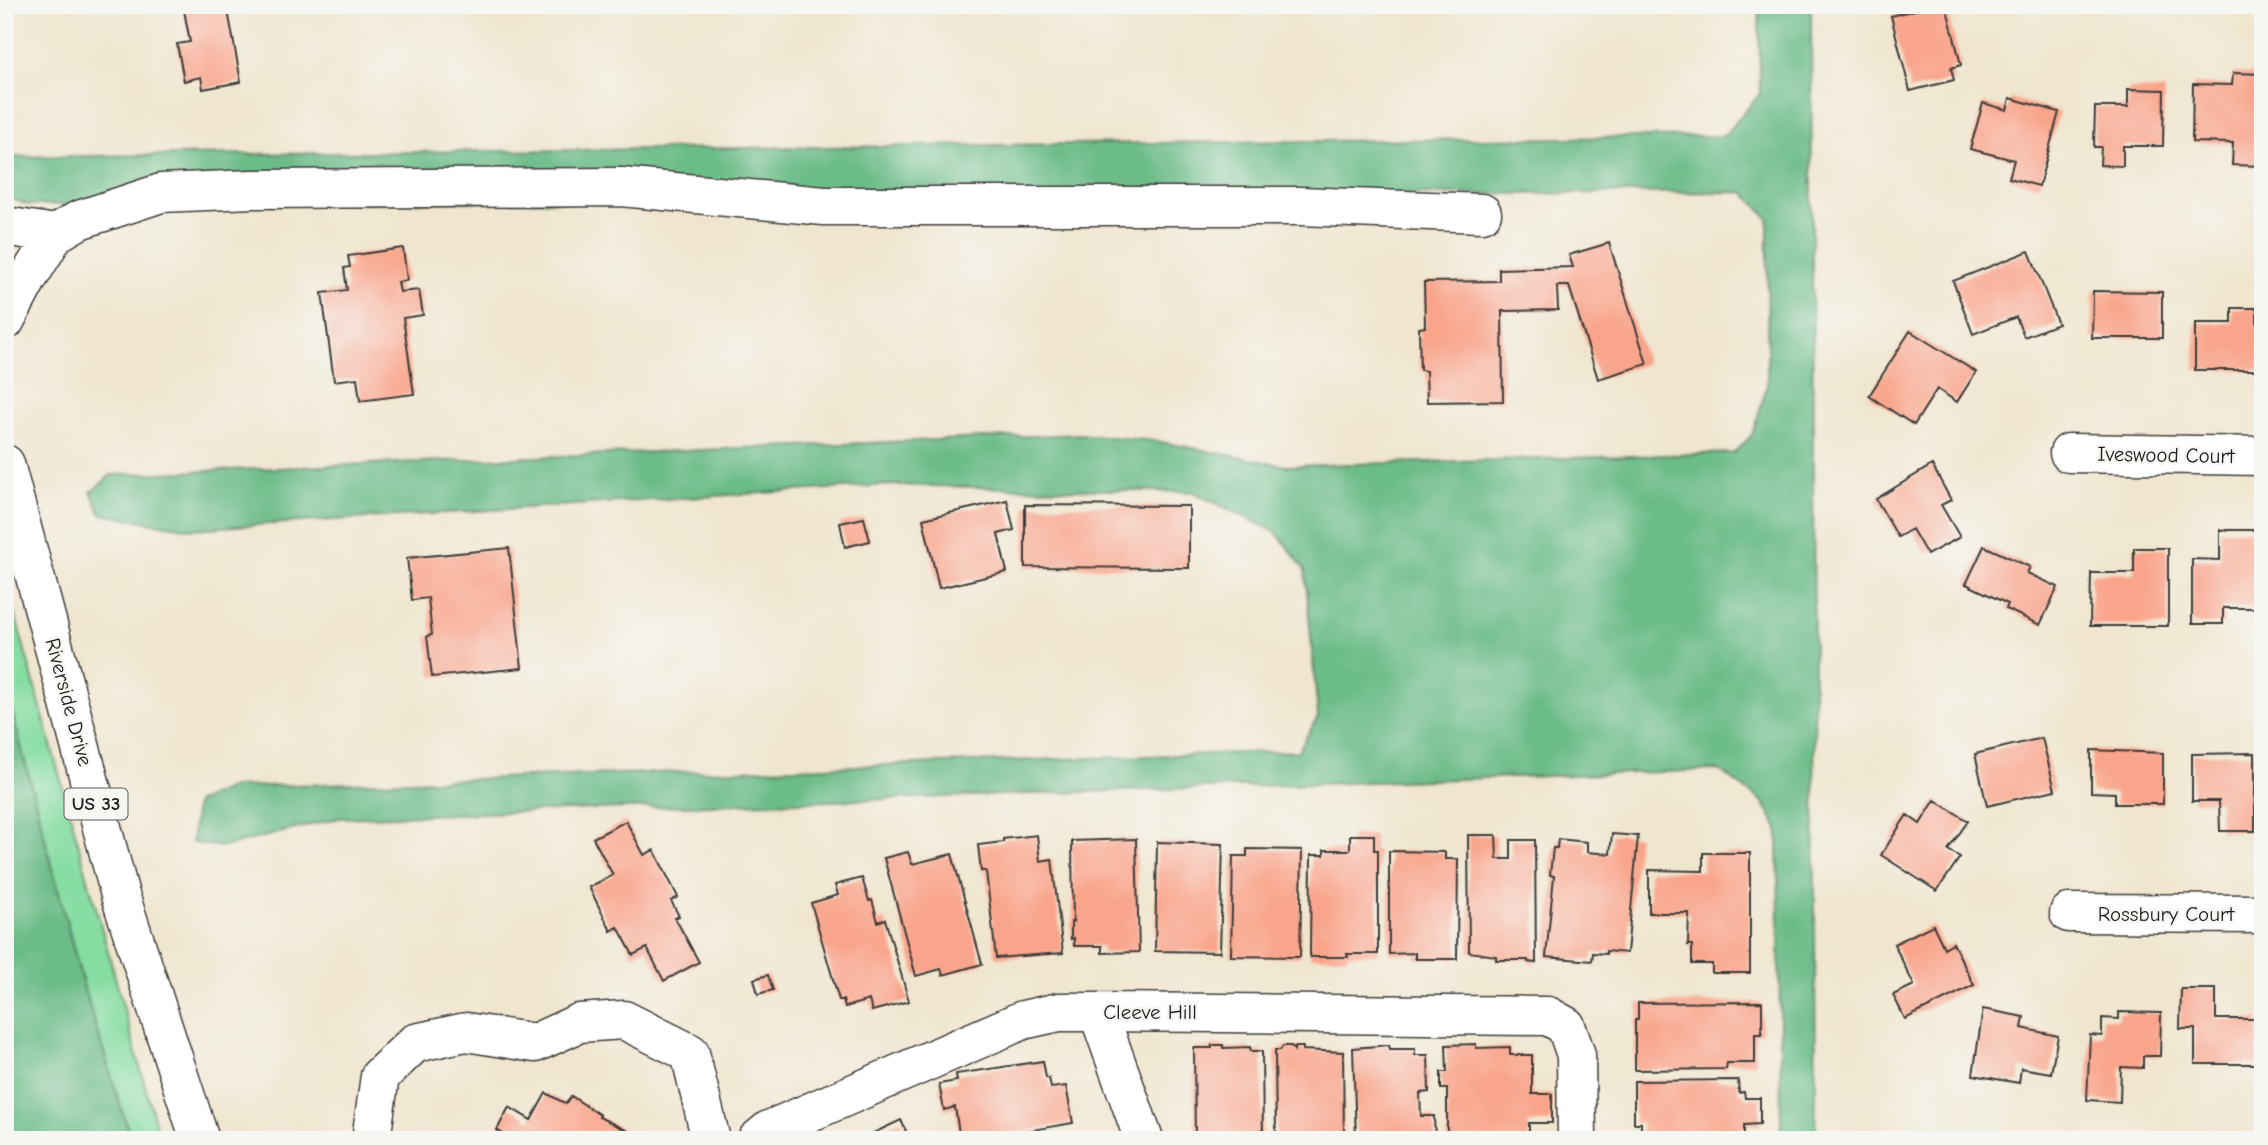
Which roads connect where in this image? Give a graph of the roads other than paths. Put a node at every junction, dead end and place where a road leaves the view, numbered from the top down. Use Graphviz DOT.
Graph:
graph roads {
  1 [pos="1482,213"];
  2 [pos="5,226"];
  3 [pos="55,234"];
  4 [pos="5,321"];
  5 [pos="2069,453"];
  6 [pos="2263,456"];
  7 [pos="5,464"];
  8 [pos="2068,913"];
  9 [pos="2263,914"];
  10 [pos="1098,1012"];
  11 [pos="200,1140"];
  12 [pos="371,1140"];
  13 [pos="711,1140"];
  14 [pos="757,1140"];
  15 [pos="1144,1140"];
  16 [pos="1577,1140"];
  1 -- 3 [label="street"];
  2 -- 3 [label="street"];
  3 -- 4 [label="street"];
  5 -- 6 [label="street, Iveswood Court"];
  7 -- 11 [label="street, Riverside Drive / US 33"];
  8 -- 9 [label="street, Rossbury Court"];
  10 -- 14 [label="street, Cleeve Hill"];
  10 -- 15 [label="street"];
  10 -- 16 [label="street, Cleeve Hill"];
  12 -- 13 [label="street"];
}
